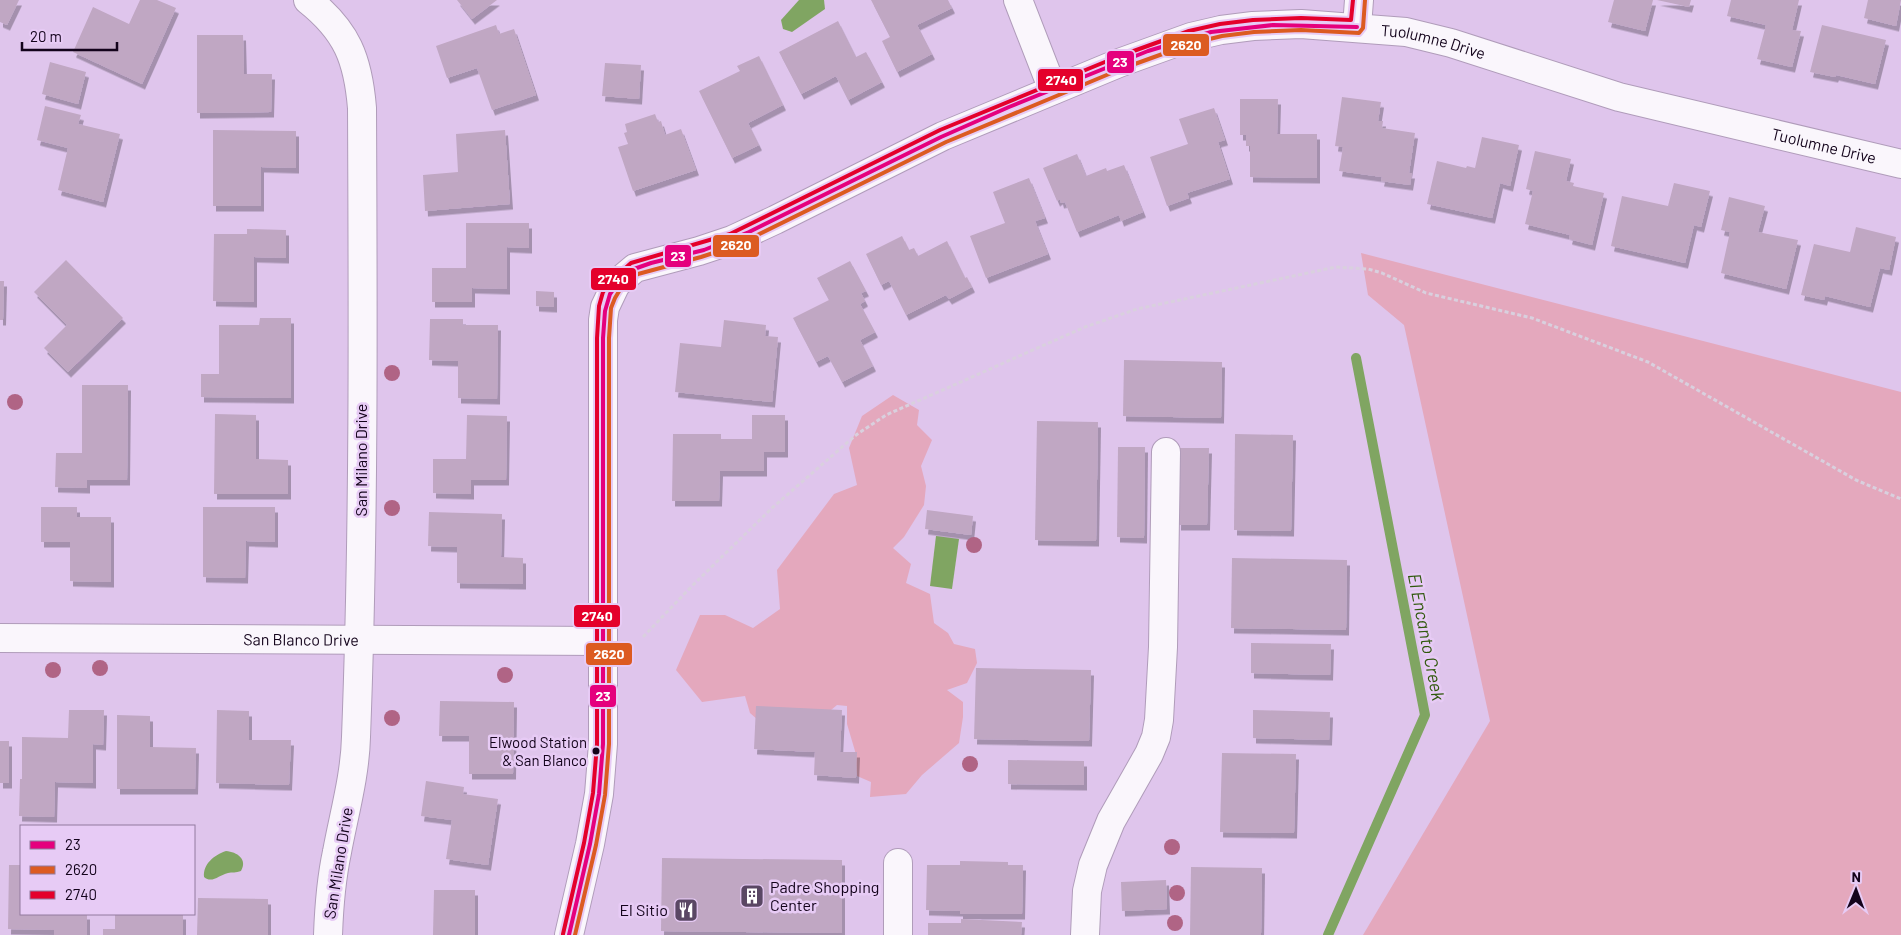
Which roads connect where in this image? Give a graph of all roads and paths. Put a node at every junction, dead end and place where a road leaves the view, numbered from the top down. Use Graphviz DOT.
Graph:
graph roads {
  1 [pos="308,0"];
  2 [pos="1018,0"];
  3 [pos="1359,0"];
  4 [pos="1357,27"];
  5 [pos="1053,90"];
  6 [pos="1901,164"];
  7 [pos="1166,452"];
  8 [pos="1901,499"];
  9 [pos="643,637"];
  10 [pos="0,638"];
  11 [pos="359,640"];
  12 [pos="603,641"];
  13 [pos="898,863"];
  14 [pos="328,935"];
  15 [pos="569,935"];
  16 [pos="898,935"];
  17 [pos="1085,935"];
  1 -- 11 [label="street, San Milano Drive"];
  2 -- 5 [label="street"];
  3 -- 4 [label="street"];
  4 -- 5 [label="street, Tuolumne Drive"];
  4 -- 6 [label="street, Tuolumne Drive"];
  5 -- 12 [label="street, Tuolumne Drive"];
  7 -- 17 [label="street"];
  8 -- 9 [label="path"];
  10 -- 11 [label="street, San Blanco Drive"];
  11 -- 12 [label="street, San Blanco Drive"];
  11 -- 14 [label="street, San Milano Drive"];
  12 -- 15 [label="street"];
  13 -- 16 [label="street"];
}
